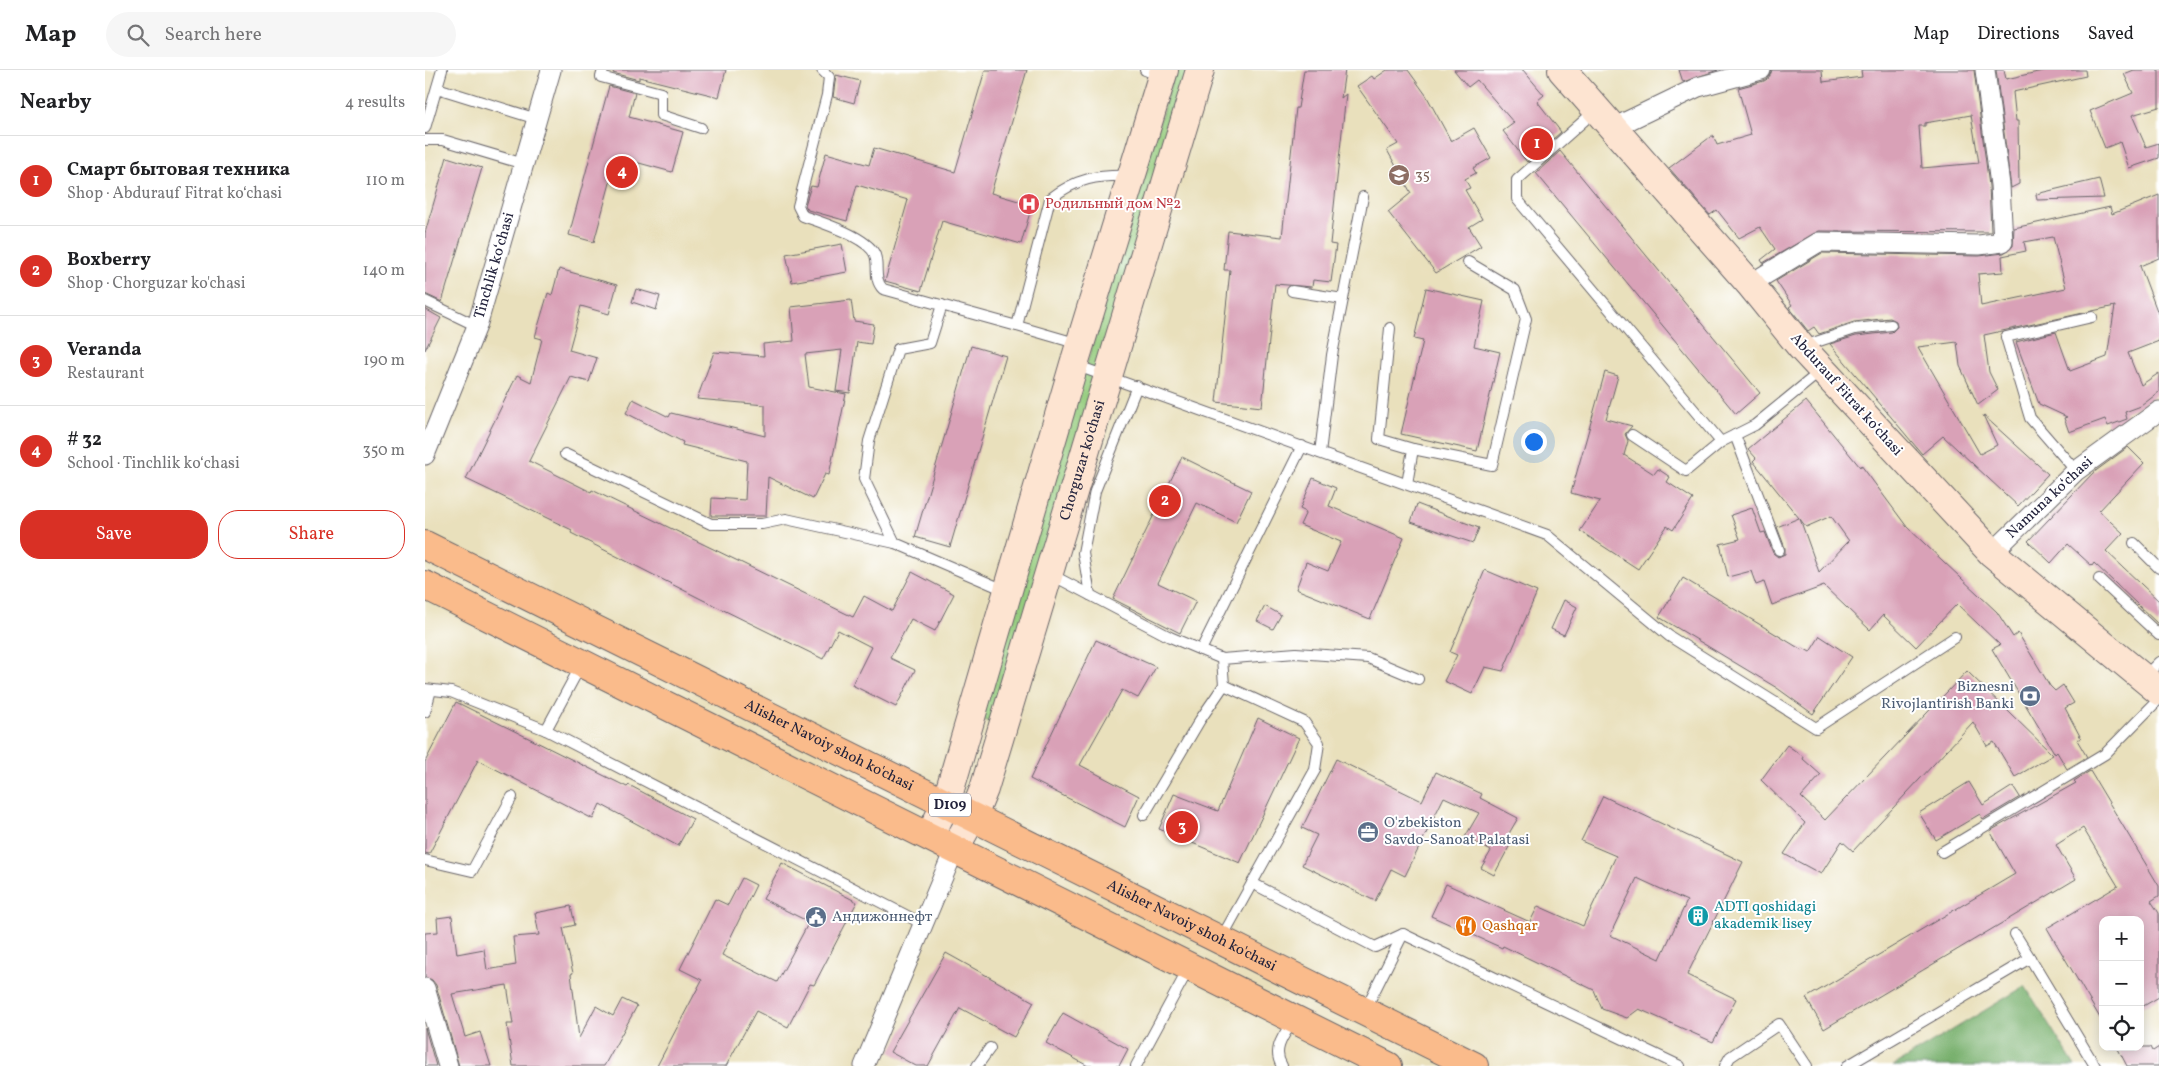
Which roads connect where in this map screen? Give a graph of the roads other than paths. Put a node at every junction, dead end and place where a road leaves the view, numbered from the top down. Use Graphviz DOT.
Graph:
graph roads {
  1 [pos="442,70"];
  2 [pos="551,70"];
  3 [pos="603,70"];
  4 [pos="822,70"];
  5 [pos="1200,70"];
  6 [pos="1562,70"];
  7 [pos="1761,70"];
  8 [pos="1985,70"];
  9 [pos="1157,72"];
  10 [pos="437,88"];
  11 [pos="537,118"];
  12 [pos="1605,119"];
  13 [pos="425,128"];
  14 [pos="701,128"];
  15 [pos="425,140"];
  16 [pos="524,164"];
  17 [pos="1131,176"];
  18 [pos="1363,197"];
  19 [pos="1468,262"];
  20 [pos="1750,284"];
  21 [pos="1292,291"];
  22 [pos="1343,299"];
  23 [pos="425,301"];
  24 [pos="942,305"];
  25 [pos="2092,317"];
  26 [pos="477,326"];
  27 [pos="1017,326"];
  28 [pos="1891,326"];
  29 [pos="1390,328"];
  30 [pos="1801,347"];
  31 [pos="1077,354"];
  32 [pos="1822,371"];
  33 [pos="1107,376"];
  34 [pos="1137,386"];
  35 [pos="2159,411"];
  36 [pos="1632,435"];
  37 [pos="1735,435"];
  38 [pos="1721,442"];
  39 [pos="1302,446"];
  40 [pos="1413,450"];
  41 [pos="1319,452"];
  42 [pos="565,454"];
  43 [pos="425,455"];
  44 [pos="2076,470"];
  45 [pos="1407,484"];
  46 [pos="895,543"];
  47 [pos="2134,544"];
  48 [pos="425,545"];
  49 [pos="1779,550"];
  50 [pos="1992,552"];
  51 [pos="2159,568"];
  52 [pos="1048,573"];
  53 [pos="2099,579"];
  54 [pos="425,585"];
  55 [pos="1008,592"];
  56 [pos="1090,595"];
  57 [pos="2159,635"];
  58 [pos="1955,637"];
  59 [pos="1201,650"];
  60 [pos="1222,659"];
  61 [pos="582,663"];
  62 [pos="1418,679"];
  63 [pos="2155,682"];
  64 [pos="1224,686"];
  65 [pos="428,690"];
  66 [pos="425,712"];
  67 [pos="546,730"];
  68 [pos="512,797"];
  69 [pos="946,803"];
  70 [pos="1145,815"];
  71 [pos="973,816"];
  72 [pos="930,836"];
  73 [pos="955,848"];
  74 [pos="1942,852"];
  75 [pos="425,860"];
  76 [pos="1252,882"];
  77 [pos="923,924"];
  78 [pos="1403,934"];
  79 [pos="2015,934"];
  80 [pos="1220,940"];
  81 [pos="2030,958"];
  82 [pos="1191,966"];
  83 [pos="425,988"];
  84 [pos="1365,1011"];
  85 [pos="1294,1018"];
  86 [pos="990,1048"];
  87 [pos="1277,1048"];
  88 [pos="867,1065"];
  89 [pos="448,1066"];
  90 [pos="977,1066"];
  91 [pos="1135,1066"];
  92 [pos="1270,1066"];
  93 [pos="1282,1066"];
  94 [pos="1388,1066"];
  95 [pos="1474,1066"];
  96 [pos="1680,1066"];
  97 [pos="1725,1066"];
  98 [pos="1807,1066"];
  99 [pos="1847,1066"];
  100 [pos="2095,1066"];
  1 -- 10 [label="lane"];
  2 -- 11 [label="street, Tinchlik kо‘chasi"];
  3 -- 14 [label="lane"];
  4 -- 24 [label="lane"];
  5 -- 33 [label="main road, Chorguzar ko'chasi"];
  6 -- 12 [label="main road, Abdurauf Fitrat koʻchasi"];
  7 -- 12 [label="street"];
  8 -- 20 [label="street"];
  9 -- 17 [label="main road"];
  10 -- 11 [label="lane"];
  10 -- 13 [label="lane"];
  11 -- 16 [label="street, Tinchlik kо‘chasi"];
  12 -- 20 [label="main road, Abdurauf Fitrat koʻchasi"];
  12 -- 38 [label="lane"];
  15 -- 16 [label="lane"];
  16 -- 26 [label="street, Tinchlik kо‘chasi"];
  17 -- 27 [label="lane"];
  17 -- 31 [label="main road"];
  18 -- 22 [label="lane"];
  19 -- 40 [label="lane"];
  20 -- 30 [label="main road, Abdurauf Fitrat koʻchasi"];
  21 -- 22 [label="lane"];
  22 -- 41 [label="lane"];
  23 -- 26 [label="lane"];
  24 -- 27 [label="lane"];
  24 -- 46 [label="lane"];
  25 -- 44 [label="lane"];
  26 -- 43 [label="street, Tinchlik kо‘chasi"];
  27 -- 31 [label="lane"];
  28 -- 30 [label="lane"];
  29 -- 40 [label="lane"];
  30 -- 32 [label="main road, Abdurauf Fitrat koʻchasi"];
  31 -- 33 [label="lane"];
  31 -- 55 [label="main road"];
  32 -- 37 [label="lane"];
  32 -- 50 [label="main road, Abdurauf Fitrat koʻchasi"];
  33 -- 34 [label="lane"];
  33 -- 52 [label="main road, Chorguzar ko'chasi"];
  34 -- 39 [label="lane"];
  34 -- 56 [label="lane"];
  35 -- 44 [label="street, Namuna koʻchasi"];
  36 -- 38 [label="lane"];
  37 -- 38 [label="lane"];
  37 -- 49 [label="lane"];
  39 -- 41 [label="lane"];
  39 -- 59 [label="lane"];
  40 -- 45 [label="lane"];
  41 -- 45 [label="lane"];
  42 -- 46 [label="lane"];
  44 -- 50 [label="street, Namuna koʻchasi"];
  45 -- 58 [label="lane"];
  46 -- 55 [label="lane"];
  47 -- 51 [label="lane"];
  48 -- 69 [label="main road, Alisher Navoiy shoh ko'chasi / D109"];
  50 -- 63 [label="main road, Abdurauf Fitrat koʻchasi"];
  52 -- 56 [label="lane"];
  52 -- 71 [label="main road, Chorguzar ko'chasi"];
  53 -- 57 [label="lane"];
  54 -- 61 [label="main road, D109"];
  55 -- 69 [label="main road"];
  56 -- 59 [label="lane"];
  59 -- 60 [label="lane"];
  60 -- 62 [label="lane"];
  60 -- 64 [label="lane"];
  61 -- 67 [label="lane"];
  61 -- 72 [label="main road, D109"];
  63 -- 74 [label="lane"];
  64 -- 70 [label="lane"];
  64 -- 76 [label="lane"];
  65 -- 66 [label="lane"];
  65 -- 67 [label="lane"];
  67 -- 77 [label="lane"];
  68 -- 75 [label="lane"];
  69 -- 71 [label="main road, Alisher Navoiy shoh ko'chasi / D109"];
  69 -- 72 [label="main road"];
  71 -- 73 [label="main road, Chorguzar ko'chasi"];
  71 -- 80 [label="main road, Alisher Navoiy shoh ko'chasi / D109"];
  72 -- 73 [label="main road, D109"];
  73 -- 77 [label="street"];
  73 -- 82 [label="main road, D109"];
  76 -- 78 [label="lane"];
  76 -- 80 [label="lane"];
  77 -- 88 [label="street"];
  78 -- 84 [label="lane"];
  78 -- 96 [label="lane"];
  79 -- 81 [label="lane"];
  80 -- 84 [label="main road, Alisher Navoiy shoh ko'chasi / D109"];
  81 -- 99 [label="lane"];
  81 -- 100 [label="lane"];
  82 -- 85 [label="main road, D109"];
  82 -- 91 [label="lane"];
  83 -- 89 [label="street"];
  84 -- 95 [label="main road, Alisher Navoiy shoh ko'chasi / D109"];
  85 -- 87 [label="lane"];
  85 -- 94 [label="main road, D109"];
  86 -- 90 [label="lane"];
  87 -- 92 [label="lane"];
  87 -- 93 [label="lane"];
  97 -- 98 [label="lane"];
}
